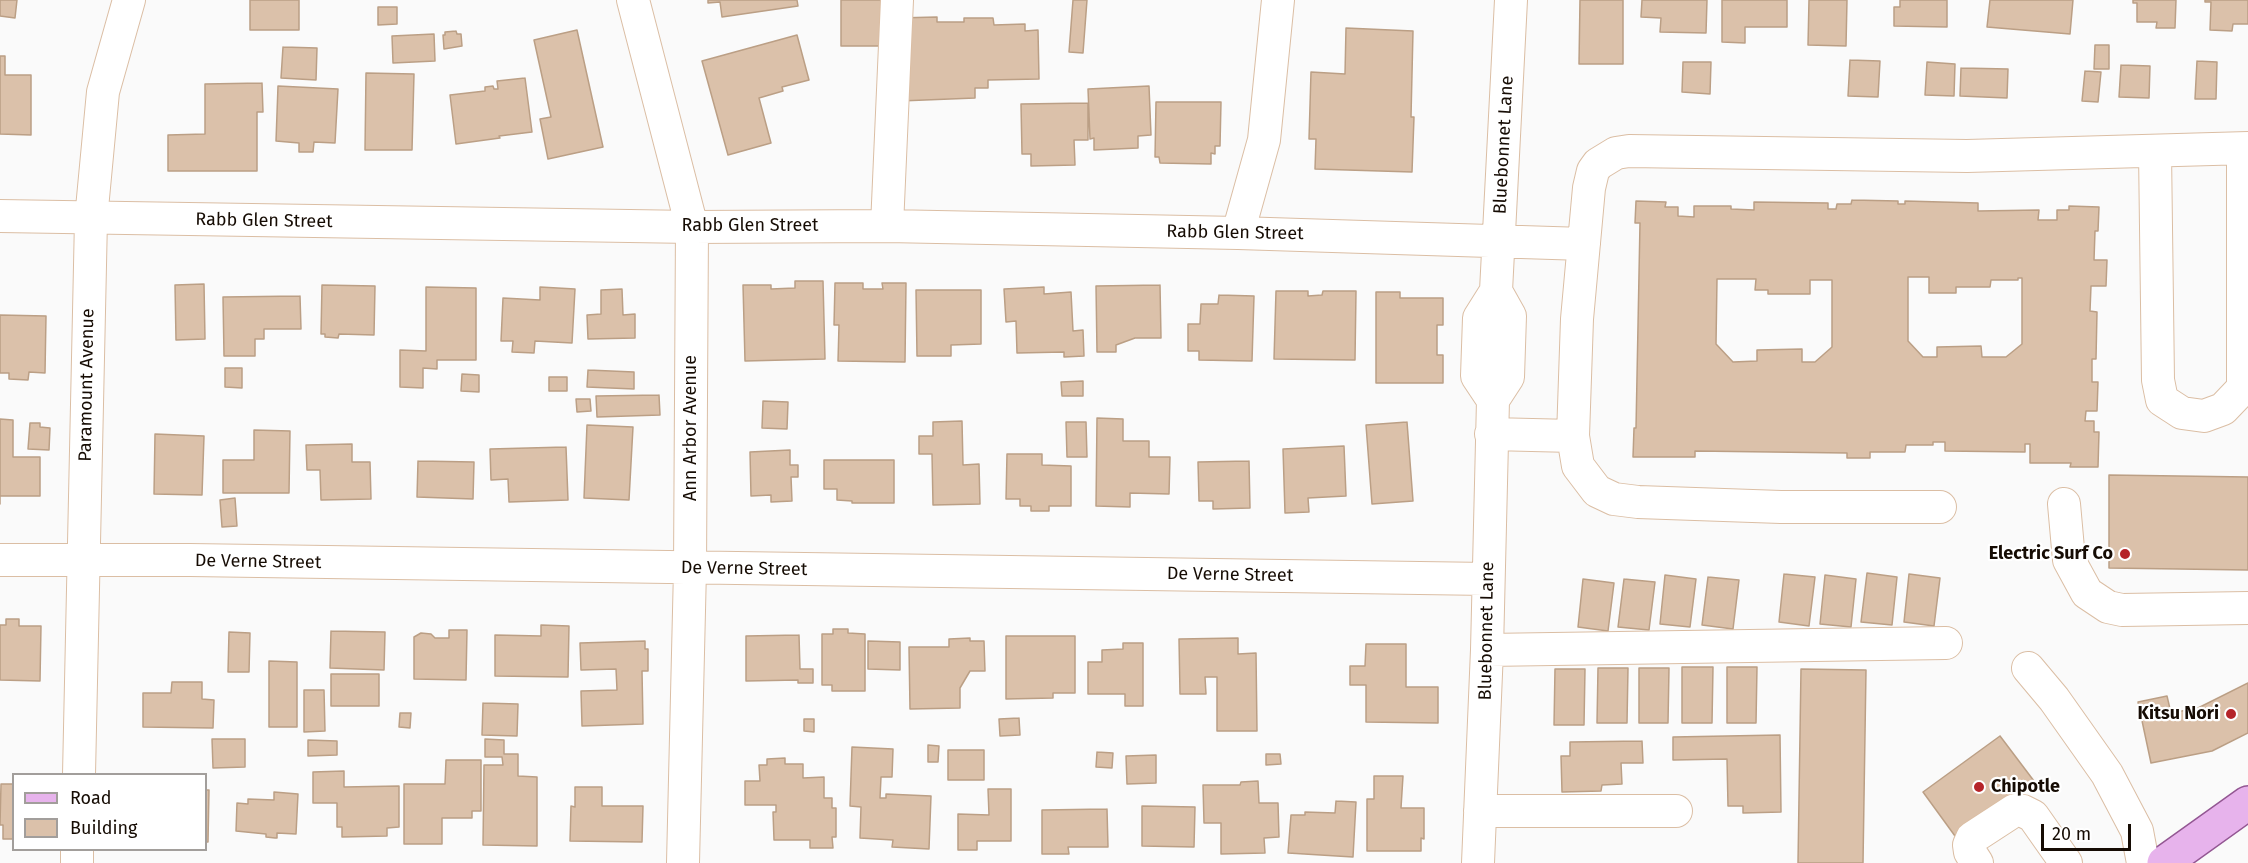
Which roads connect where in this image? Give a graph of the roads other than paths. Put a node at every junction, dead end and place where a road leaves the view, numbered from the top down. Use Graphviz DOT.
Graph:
graph roads {
  1 [pos="129,0"];
  2 [pos="633,0"];
  3 [pos="897,0"];
  4 [pos="1278,0"];
  5 [pos="1511,0"];
  6 [pos="2246,149"];
  7 [pos="2155,151"];
  8 [pos="0,216"];
  9 [pos="91,219"];
  10 [pos="692,226"];
  11 [pos="887,226"];
  12 [pos="1238,233"];
  13 [pos="1499,240"];
  14 [pos="1584,244"];
  15 [pos="1491,434"];
  16 [pos="1573,436"];
  17 [pos="2064,504"];
  18 [pos="1940,507"];
  19 [pos="0,560"];
  20 [pos="83,561"];
  21 [pos="690,569"];
  22 [pos="1488,579"];
  23 [pos="2248,608"];
  24 [pos="1946,643"];
  25 [pos="1487,650"];
  26 [pos="2028,668"];
  27 [pos="79,773"];
  28 [pos="2248,803"];
  29 [pos="1676,811"];
  30 [pos="1480,812"];
  31 [pos="683,863"];
  32 [pos="1478,863"];
  33 [pos="1977,863"];
  34 [pos="2066,863"];
  35 [pos="2143,863"];
  36 [pos="2164,863"];
  1 -- 9 [label="street, Paramount Avenue"];
  2 -- 10 [label="street, Ann Arbor Avenue"];
  3 -- 11 [label="street"];
  4 -- 12 [label="street"];
  5 -- 13 [label="street, Bluebonnet Lane"];
  6 -- 7 [label="street"];
  6 -- 7 [label="street"];
  7 -- 14 [label="street"];
  8 -- 9 [label="street, Rabb Glen Street"];
  9 -- 10 [label="street, Rabb Glen Street"];
  9 -- 20 [label="street, Paramount Avenue"];
  10 -- 11 [label="street, Rabb Glen Street"];
  10 -- 21 [label="street, Ann Arbor Avenue"];
  11 -- 12 [label="street, Rabb Glen Street"];
  12 -- 13 [label="street, Rabb Glen Street"];
  13 -- 14 [label="street, Rabb Glen Street"];
  13 -- 15 [label="street, Bluebonnet Lane"];
  14 -- 16 [label="street"];
  15 -- 16 [label="street"];
  15 -- 22 [label="street, Bluebonnet Lane"];
  16 -- 18 [label="street"];
  17 -- 23 [label="street"];
  19 -- 20 [label="street, De Verne Street"];
  20 -- 21 [label="street, De Verne Street"];
  20 -- 27 [label="street, Paramount Avenue"];
  21 -- 22 [label="street, De Verne Street"];
  21 -- 31 [label="street, Ann Arbor Avenue"];
  22 -- 25 [label="street, Bluebonnet Lane"];
  24 -- 25 [label="street"];
  25 -- 30 [label="street, Bluebonnet Lane"];
  26 -- 35 [label="street"];
  28 -- 36 [label="main road"];
  29 -- 30 [label="street"];
  30 -- 32 [label="street, Bluebonnet Lane"];
  33 -- 34 [label="street"];
}
